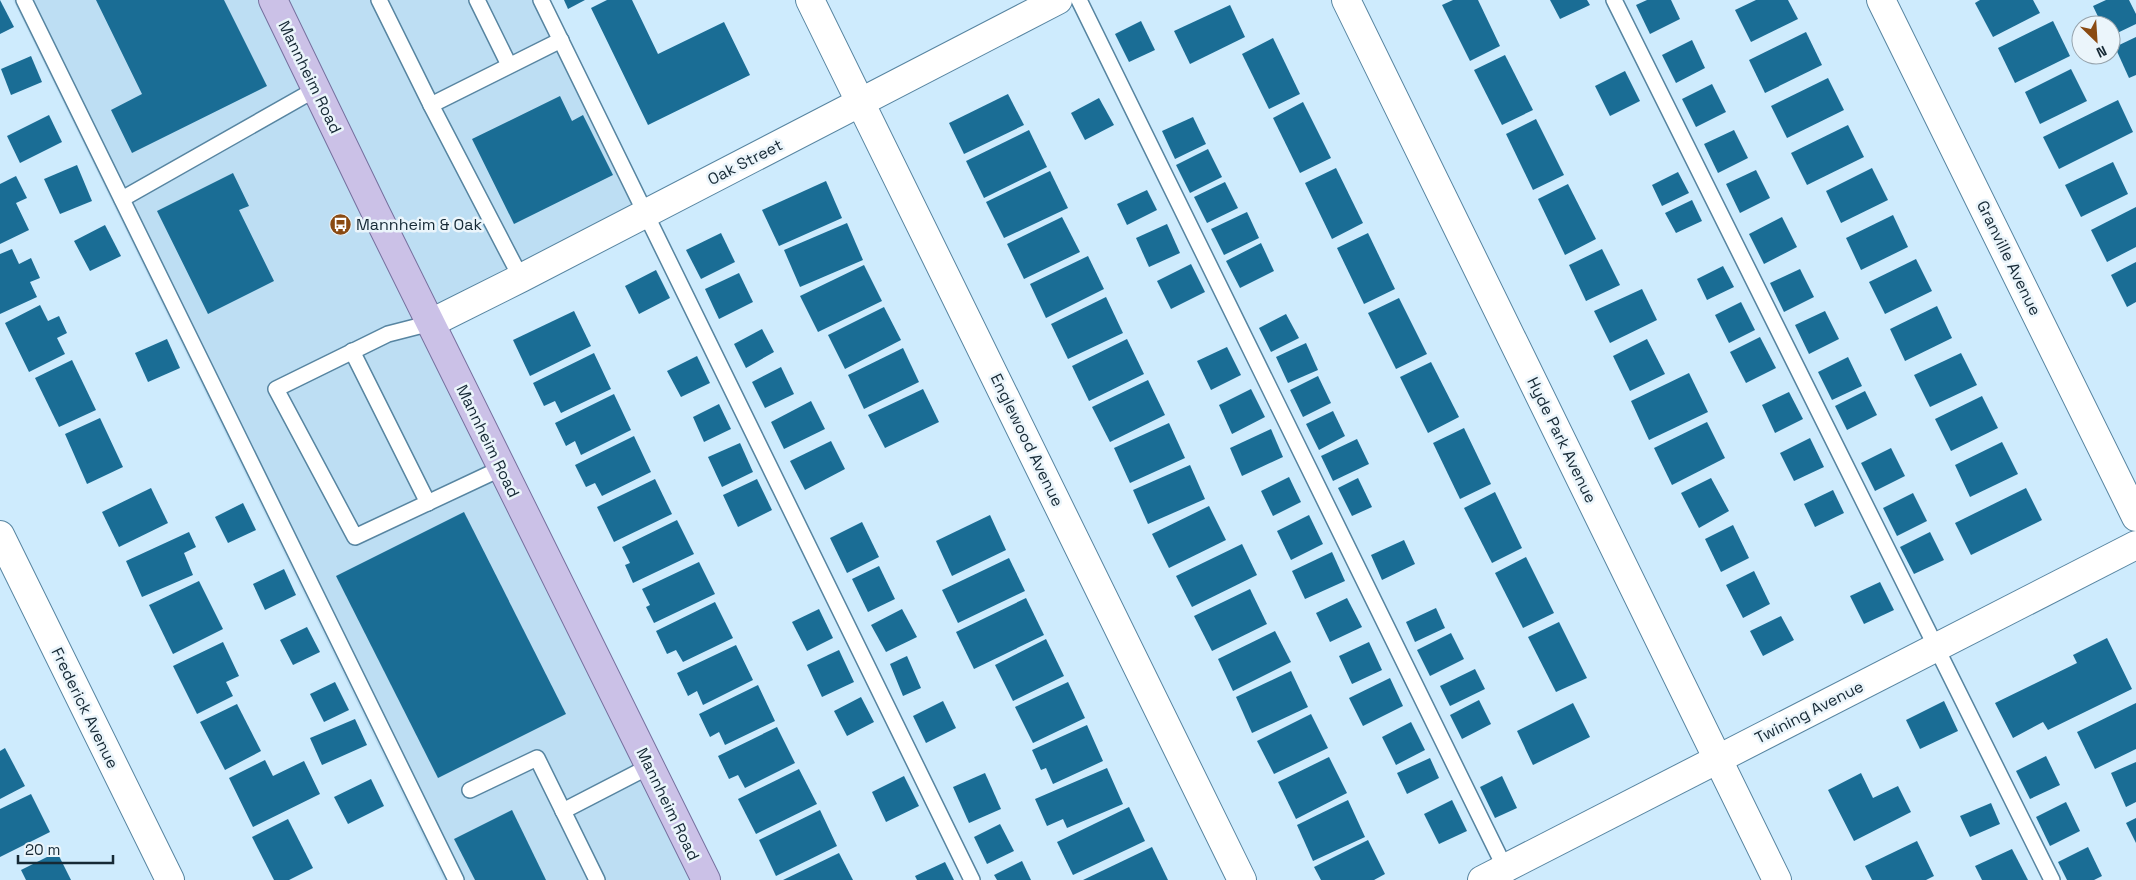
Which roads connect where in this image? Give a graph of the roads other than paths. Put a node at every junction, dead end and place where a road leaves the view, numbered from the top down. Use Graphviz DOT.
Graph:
graph roads {
  1 [pos="24,0"];
  2 [pos="273,0"];
  3 [pos="379,0"];
  4 [pos="477,0"];
  5 [pos="541,0"];
  6 [pos="810,0"];
  7 [pos="1058,0"];
  8 [pos="1079,0"];
  9 [pos="1346,0"];
  10 [pos="1614,0"];
  11 [pos="1881,0"];
  12 [pos="561,40"];
  13 [pos="509,65"];
  14 [pos="316,89"];
  15 [pos="862,103"];
  16 [pos="432,105"];
  17 [pos="122,200"];
  18 [pos="646,213"];
  19 [pos="521,278"];
  20 [pos="430,322"];
  21 [pos="352,351"];
  22 [pos="502,468"];
  23 [pos="428,502"];
  24 [pos="2136,517"];
  25 [pos="0,535"];
  26 [pos="2136,545"];
  27 [pos="1937,647"];
  28 [pos="1718,758"];
  29 [pos="650,766"];
  30 [pos="470,790"];
  31 [pos="563,811"];
  32 [pos="1499,876"];
  33 [pos="170,880"];
  34 [pos="456,880"];
  35 [pos="597,880"];
  36 [pos="706,880"];
  37 [pos="972,880"];
  38 [pos="1242,880"];
  39 [pos="1777,880"];
  40 [pos="2052,880"];
  1 -- 17 [label="lane"];
  2 -- 14 [label="main road, Mannheim Road"];
  3 -- 16 [label="lane"];
  4 -- 13 [label="lane"];
  5 -- 12 [label="lane"];
  6 -- 15 [label="street, Englewood Avenue"];
  7 -- 15 [label="street, Oak Street"];
  8 -- 32 [label="lane"];
  9 -- 28 [label="street, Hyde Park Avenue"];
  10 -- 27 [label="lane"];
  11 -- 24 [label="street, Granville Avenue"];
  12 -- 13 [label="lane"];
  12 -- 18 [label="lane"];
  13 -- 16 [label="lane"];
  14 -- 17 [label="lane"];
  14 -- 20 [label="main road, Mannheim Road"];
  15 -- 18 [label="street, Oak Street"];
  15 -- 38 [label="street, Englewood Avenue"];
  16 -- 19 [label="lane"];
  17 -- 34 [label="lane"];
  18 -- 19 [label="street, Oak Street"];
  18 -- 37 [label="lane"];
  19 -- 20 [label="street, Oak Street"];
  20 -- 21 [label="lane"];
  20 -- 22 [label="main road, Mannheim Road"];
  21 -- 23 [label="lane"];
  21 -- 23 [label="lane"];
  22 -- 23 [label="lane"];
  22 -- 29 [label="main road, Mannheim Road"];
  25 -- 33 [label="street, Frederick Avenue"];
  26 -- 27 [label="street, Twining Avenue"];
  27 -- 28 [label="street, Twining Avenue"];
  27 -- 40 [label="lane"];
  28 -- 32 [label="street, Twining Avenue"];
  28 -- 39 [label="street, Hyde Park Avenue"];
  29 -- 31 [label="lane"];
  29 -- 36 [label="main road, Mannheim Road"];
  30 -- 31 [label="lane"];
  31 -- 35 [label="lane"];
}
